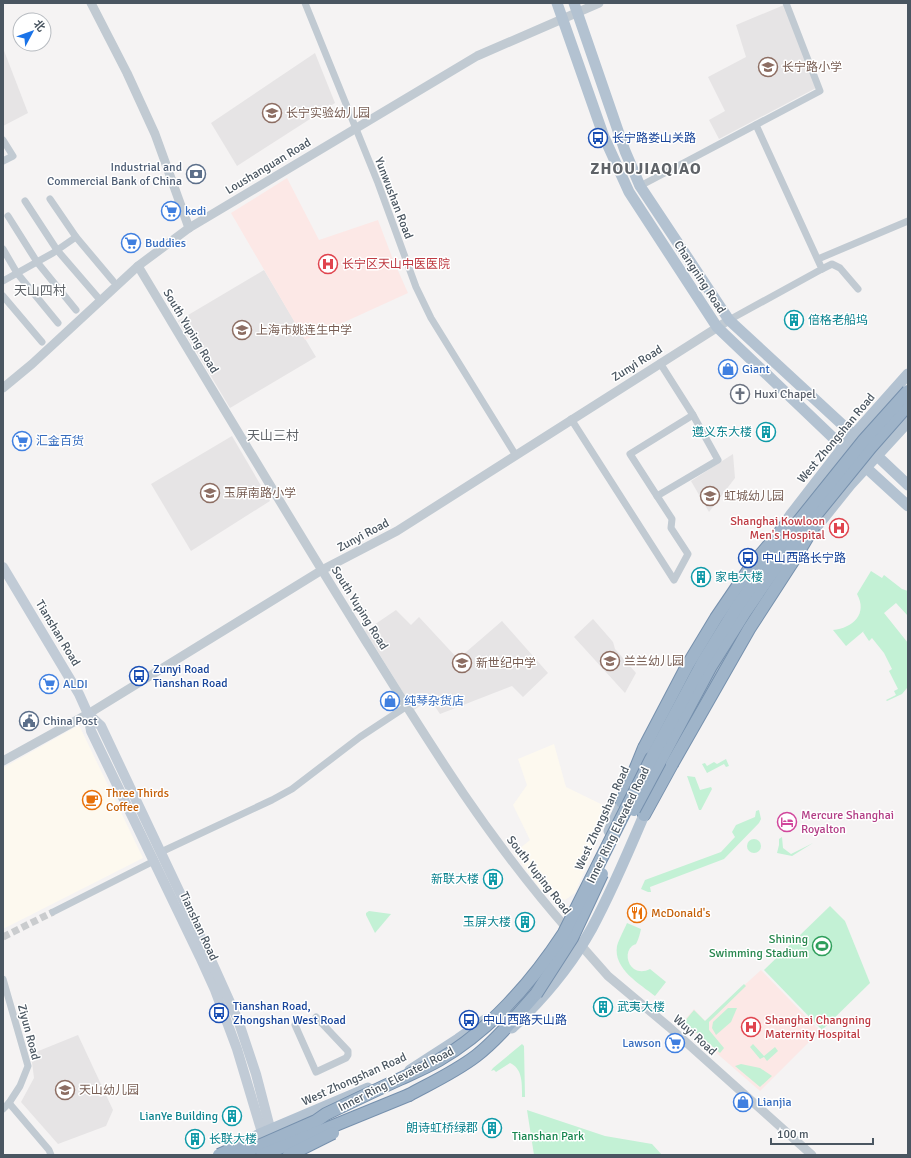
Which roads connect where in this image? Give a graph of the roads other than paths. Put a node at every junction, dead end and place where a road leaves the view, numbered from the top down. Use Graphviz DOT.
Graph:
graph roads {
  1 [pos="91,3"];
  2 [pos="305,3"];
  3 [pos="557,3"];
  4 [pos="599,3"];
  5 [pos="786,3"];
  6 [pos="576,8"];
  7 [pos="564,19"];
  8 [pos="756,125"];
  9 [pos="355,128"];
  10 [pos="3,140"];
  11 [pos="3,161"];
  12 [pos="640,186"];
  13 [pos="50,199"];
  14 [pos="25,201"];
  15 [pos="8,216"];
  16 [pos="908,221"];
  17 [pos="190,228"];
  18 [pos="76,237"];
  19 [pos="3,249"];
  20 [pos="57,250"];
  21 [pos="818,260"];
  22 [pos="37,262"];
  23 [pos="138,266"];
  24 [pos="822,269"];
  25 [pos="17,273"];
  26 [pos="3,281"];
  27 [pos="113,281"];
  28 [pos="858,289"];
  29 [pos="3,296"];
  30 [pos="101,301"];
  31 [pos="76,310"];
  32 [pos="729,320"];
  33 [pos="58,323"];
  34 [pos="717,327"];
  35 [pos="42,342"];
  36 [pos="660,363"];
  37 [pos="908,374"];
  38 [pos="3,388"];
  39 [pos="908,391"];
  40 [pos="908,406"];
  41 [pos="693,415"];
  42 [pos="571,419"];
  43 [pos="908,422"];
  44 [pos="859,438"];
  45 [pos="843,447"];
  46 [pos="515,454"];
  47 [pos="876,456"];
  48 [pos="866,468"];
  49 [pos="908,485"];
  50 [pos="657,496"];
  51 [pos="827,500"];
  52 [pos="908,506"];
  53 [pos="3,567"];
  54 [pos="322,570"];
  55 [pos="407,706"];
  56 [pos="88,714"];
  57 [pos="3,761"];
  58 [pos="622,802"];
  59 [pos="644,815"];
  60 [pos="161,852"];
  61 [pos="154,862"];
  62 [pos="53,912"];
  63 [pos="566,929"];
  64 [pos="581,945"];
  65 [pos="3,979"];
  66 [pos="316,1017"];
  67 [pos="295,1025"];
  68 [pos="409,1095"];
  69 [pos="9,1103"];
  70 [pos="3,1109"];
  71 [pos="326,1114"];
  72 [pos="266,1131"];
  73 [pos="51,1155"];
  74 [pos="218,1155"];
  75 [pos="238,1155"];
  76 [pos="262,1155"];
  77 [pos="279,1155"];
  78 [pos="812,1155"];
  1 -- 17 [label="street"];
  2 -- 9 [label="street, Yunwushan Road"];
  3 -- 7 [label="main road, Changning Road"];
  4 -- 6 [label="street, Loushanguan Road"];
  5 -- 8 [label="street"];
  6 -- 7 [label="street, Loushanguan Road"];
  6 -- 12 [label="main road, Changning Road"];
  7 -- 9 [label="street, Loushanguan Road"];
  7 -- 34 [label="main road, Changning Road"];
  8 -- 12 [label="street"];
  8 -- 21 [label="street"];
  9 -- 17 [label="street, Loushanguan Road"];
  9 -- 46 [label="street, Yunwushan Road"];
  10 -- 11 [label="street"];
  12 -- 32 [label="main road, Changning Road"];
  13 -- 18 [label="street"];
  14 -- 20 [label="street"];
  15 -- 22 [label="street"];
  16 -- 21 [label="street"];
  17 -- 23 [label="street, Loushanguan Road"];
  18 -- 20 [label="street"];
  18 -- 27 [label="street"];
  19 -- 25 [label="street"];
  20 -- 22 [label="street"];
  20 -- 30 [label="street"];
  21 -- 24 [label="street"];
  22 -- 25 [label="street"];
  22 -- 31 [label="street"];
  23 -- 30 [label="street, Loushanguan Road"];
  23 -- 54 [label="street, South Yuping Road"];
  24 -- 28 [label="street"];
  24 -- 32 [label="street"];
  25 -- 26 [label="street"];
  25 -- 33 [label="street"];
  29 -- 35 [label="street"];
  30 -- 38 [label="street, Loushanguan Road"];
  32 -- 34 [label="street, Zunyi Road"];
  32 -- 44 [label="main road, Changning Road"];
  34 -- 36 [label="street, Zunyi Road"];
  34 -- 45 [label="main road, Changning Road"];
  36 -- 41 [label="street"];
  36 -- 42 [label="street, Zunyi Road"];
  37 -- 44 [label="main road, West Zhongshan Road"];
  39 -- 44 [label="highway, Inner Ring Elevated Road, bridge"];
  40 -- 51 [label="highway, Inner Ring Elevated Road, bridge"];
  41 -- 50 [label="street"];
  41 -- 50 [label="street"];
  42 -- 46 [label="street, Zunyi Road"];
  42 -- 50 [label="street"];
  43 -- 47 [label="main road"];
  44 -- 45 [label="main road, West Zhongshan Road"];
  44 -- 47 [label="main road, Changning Road"];
  44 -- 58 [label="highway, bridge"];
  44 -- 71 [label="highway, Inner Ring Elevated Road, bridge"];
  45 -- 48 [label="main road, Changning Road"];
  45 -- 58 [label="main road, West Zhongshan Road"];
  46 -- 54 [label="street, Zunyi Road"];
  47 -- 48 [label="main road"];
  47 -- 49 [label="main road, Changning Road"];
  48 -- 52 [label="main road, Changning Road"];
  48 -- 59 [label="main road"];
  51 -- 59 [label="highway, bridge"];
  51 -- 68 [label="highway, Inner Ring Elevated Road, bridge"];
  53 -- 56 [label="main road, Tianshan Road"];
  54 -- 55 [label="street, South Yuping Road"];
  54 -- 56 [label="street, Zunyi Road"];
  55 -- 60 [label="street"];
  55 -- 63 [label="street, South Yuping Road"];
  56 -- 57 [label="street, Zunyi Road"];
  56 -- 60 [label="main road, Tianshan Road"];
  56 -- 61 [label="main road, Tianshan Road"];
  58 -- 63 [label="main road, West Zhongshan Road"];
  59 -- 64 [label="main road"];
  60 -- 72 [label="main road, Tianshan Road"];
  61 -- 62 [label="street"];
  61 -- 72 [label="main road, Tianshan Road"];
  63 -- 64 [label="street, Wuyi Road"];
  63 -- 72 [label="main road, West Zhongshan Road"];
  64 -- 77 [label="main road"];
  64 -- 78 [label="street, Wuyi Road"];
  65 -- 69 [label="street, Ziyun Road"];
  66 -- 67 [label="street"];
  68 -- 76 [label="highway, Inner Ring Elevated Road, bridge"];
  68 -- 77 [label="highway, bridge"];
  69 -- 70 [label="street, Ziyun Road"];
  69 -- 73 [label="street"];
  71 -- 74 [label="highway, bridge"];
  71 -- 75 [label="highway, Inner Ring Elevated Road, bridge"];
  72 -- 74 [label="main road, West Zhongshan Road"];
  72 -- 77 [label="main road"];
}
